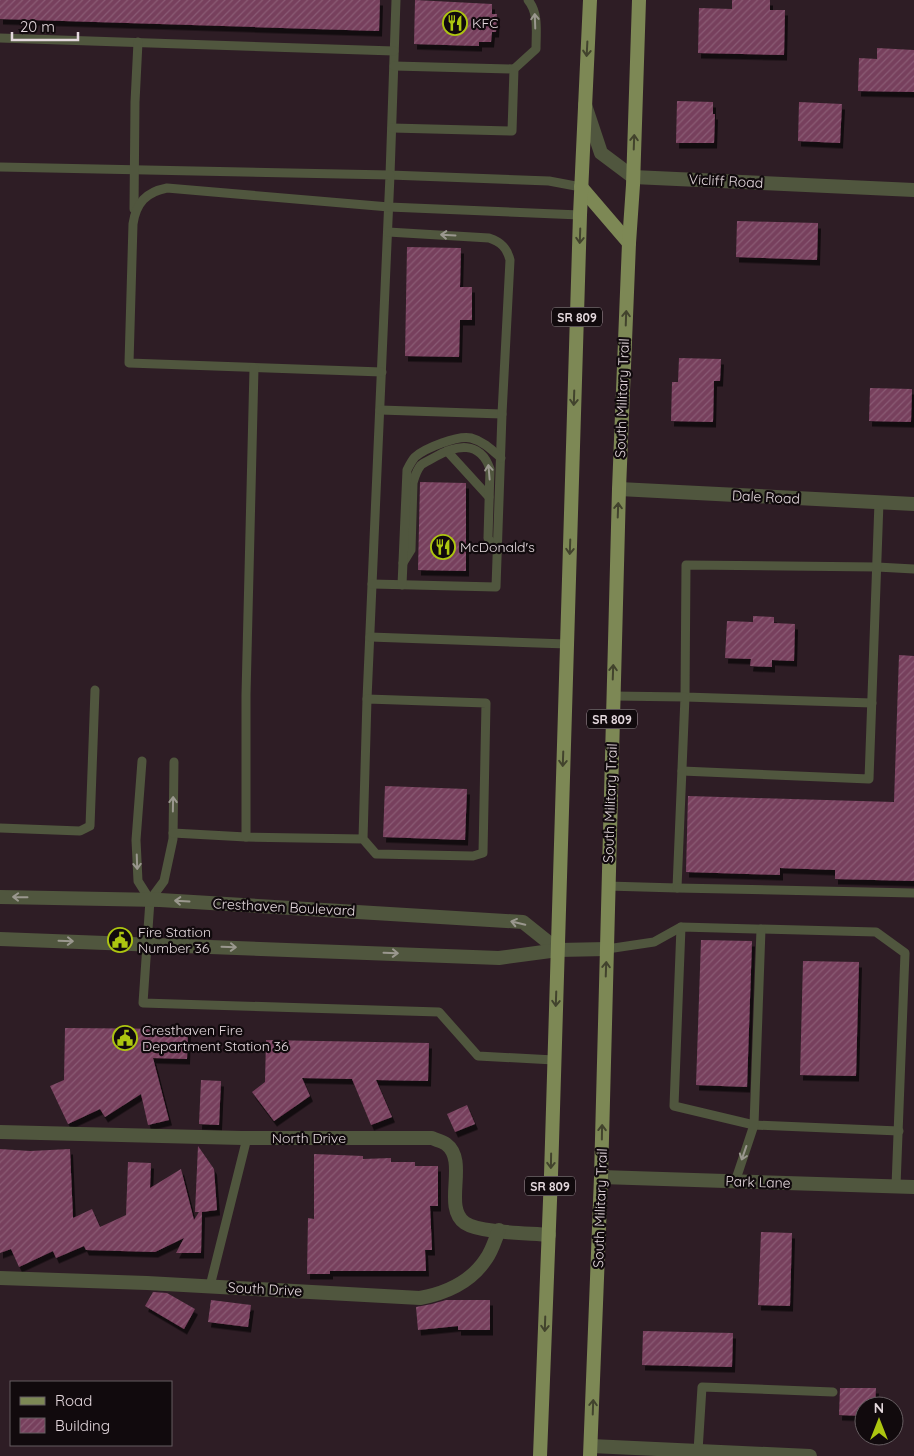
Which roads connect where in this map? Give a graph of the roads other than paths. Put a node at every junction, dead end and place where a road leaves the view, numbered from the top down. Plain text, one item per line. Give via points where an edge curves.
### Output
1 (396, 0) edge
2 (528, 0) edge
3 (590, 0) edge
4 (639, 0) edge
5 (0, 38) edge
6 (138, 42) junction
7 (394, 51) junction
8 (394, 66) junction
9 (514, 70) junction
10 (584, 101) junction
11 (392, 128) junction
12 (0, 167) edge
13 (135, 170) junction
14 (390, 176) junction
15 (633, 177) junction
16 (581, 187) junction
17 (914, 190) edge
18 (389, 207) junction
19 (134, 213) junction
20 (580, 215) junction
21 (388, 232) junction
22 (629, 243) junction
23 (254, 368) junction
24 (382, 372) junction
25 (380, 410) junction
26 (502, 414) junction
27 (447, 451) junction
28 (500, 458) junction
29 (619, 489) junction
30 (489, 497) junction
31 (879, 502) junction
32 (914, 504) edge
33 (497, 553) junction
34 (403, 563) junction
35 (877, 567) junction
36 (914, 569) edge
37 (372, 584) junction
38 (402, 585) junction
39 (370, 637) junction
40 (567, 644) junction
41 (95, 690) dead end
42 (613, 696) junction
43 (685, 697) junction
44 (367, 699) junction
45 (872, 702) junction
46 (142, 761) dead end
47 (174, 762) dead end
48 (682, 771) junction
49 (0, 828) edge
50 (173, 832) junction
51 (246, 837) junction
52 (363, 839) junction
53 (607, 886) junction
54 (677, 888) junction
55 (914, 892) edge
56 (0, 896) edge
57 (150, 900) junction
58 (681, 927) junction
59 (761, 929) junction
60 (0, 939) edge
61 (147, 944) junction
62 (607, 948) junction
63 (558, 950) junction
64 (554, 1060) junction
65 (754, 1125) junction
66 (899, 1131) junction
67 (0, 1132) edge
68 (247, 1138) junction
69 (601, 1177) junction
70 (734, 1182) junction
71 (896, 1186) junction
72 (914, 1187) edge
73 (499, 1230) junction
74 (549, 1235) junction
75 (0, 1278) edge
76 (210, 1286) junction
77 (833, 1392) dead end
78 (591, 1451) edge
79 (698, 1451) junction
80 (666, 1453) edge
81 (540, 1456) edge
82 (810, 1456) edge

1 - 7 lane
9 -> 2 lane via 536,49 536,16
3 -> 10 main road, SR 809
15 -> 4 main road, South Military Trail / SR 809
5 - 6 lane
6 - 7 lane
6 - 13 lane
7 - 8 lane
8 - 9 lane
8 - 11 lane
9 - 11 lane via 512,131
10 - 15 street via 601,153
10 - 16 main road, SR 809
11 - 14 lane
12 - 13 lane
13 - 14 lane
13 - 19 lane
14 - 16 lane via 549,181
14 - 18 lane
15 - 17 street, Vicliff Road
15 - 22 main road, South Military Trail / SR 809
16 - 20 main road, SR 809
16 - 22 main road
18 - 19 lane via 167,188 147,195
18 - 20 lane
18 - 21 lane
19 - 23 lane via 129,364
20 -> 40 main road, SR 809
21 - 24 lane
26 -> 21 lane via 508,252 496,240 489,238
29 -> 22 main road, South Military Trail / SR 809
23 - 24 lane
23 - 51 lane
24 - 25 lane
25 - 26 lane
25 - 37 lane
26 - 28 lane
27 - 30 lane
30 -> 27 lane via 490,469 480,452 461,447
27 - 34 lane via 422,464 416,473 411,550
28 - 33 lane
28 - 34 lane via 486,445 459,437 415,457 407,470
29 - 31 street, Dale Road
42 -> 29 main road, South Military Trail / SR 809
30 - 33 lane via 488,538
31 - 32 street, Dale Road
31 - 35 lane
33 - 38 lane via 496,587
34 - 38 lane
35 - 36 lane
35 - 43 lane via 686,565
35 - 45 lane
37 - 38 lane
37 - 39 lane
39 - 40 lane
39 - 44 lane
40 -> 63 main road, SR 809
41 - 49 lane via 90,826 80,831
42 - 43 lane
42 - 53 main road, South Military Trail / SR 809
43 - 45 lane
43 - 48 lane
44 - 52 lane
44 - 52 lane via 486,703 483,853 473,856 376,854
45 - 48 lane via 869,779
46 -> 57 lane via 136,840 138,880
50 -> 47 lane
48 - 54 lane
50 - 51 lane
50 - 57 lane via 164,881
51 - 52 lane
53 - 54 lane
53 - 62 main road, South Military Trail / SR 809
54 - 55 lane
57 -> 56 street, Cresthaven Boulevard
57 - 61 lane
63 -> 57 street, Cresthaven Boulevard via 523,922
58 - 59 lane
58 - 62 lane via 654,942
58 - 65 lane via 674,1106
59 - 65 lane
59 - 66 lane via 876,932 906,953
60 -> 61 street
61 -> 63 street via 499,958
61 - 64 lane via 143,1003 439,1012 478,1056
62 - 63 street
69 -> 62 main road, South Military Trail / SR 809
63 -> 64 main road, SR 809
64 -> 74 main road, SR 809
65 - 66 lane
65 -> 70 lane
66 - 71 lane
67 - 68 street, North Drive
68 - 73 street, North Drive via 432,1138 447,1144 455,1158 456,1208 464,1222 478,1228
68 - 76 lane
69 - 70 street, Park Lane
78 -> 69 main road, South Military Trail / SR 809
70 - 71 street, Park Lane
71 - 72 street, Park Lane
73 - 74 street, North Drive
73 - 76 street, South Drive via 487,1258 477,1271 465,1281 436,1295 420,1298
74 -> 81 main road, SR 809
75 - 76 street, South Drive
77 - 79 lane via 702,1386
78 - 80 street
79 - 80 street
79 - 82 street

